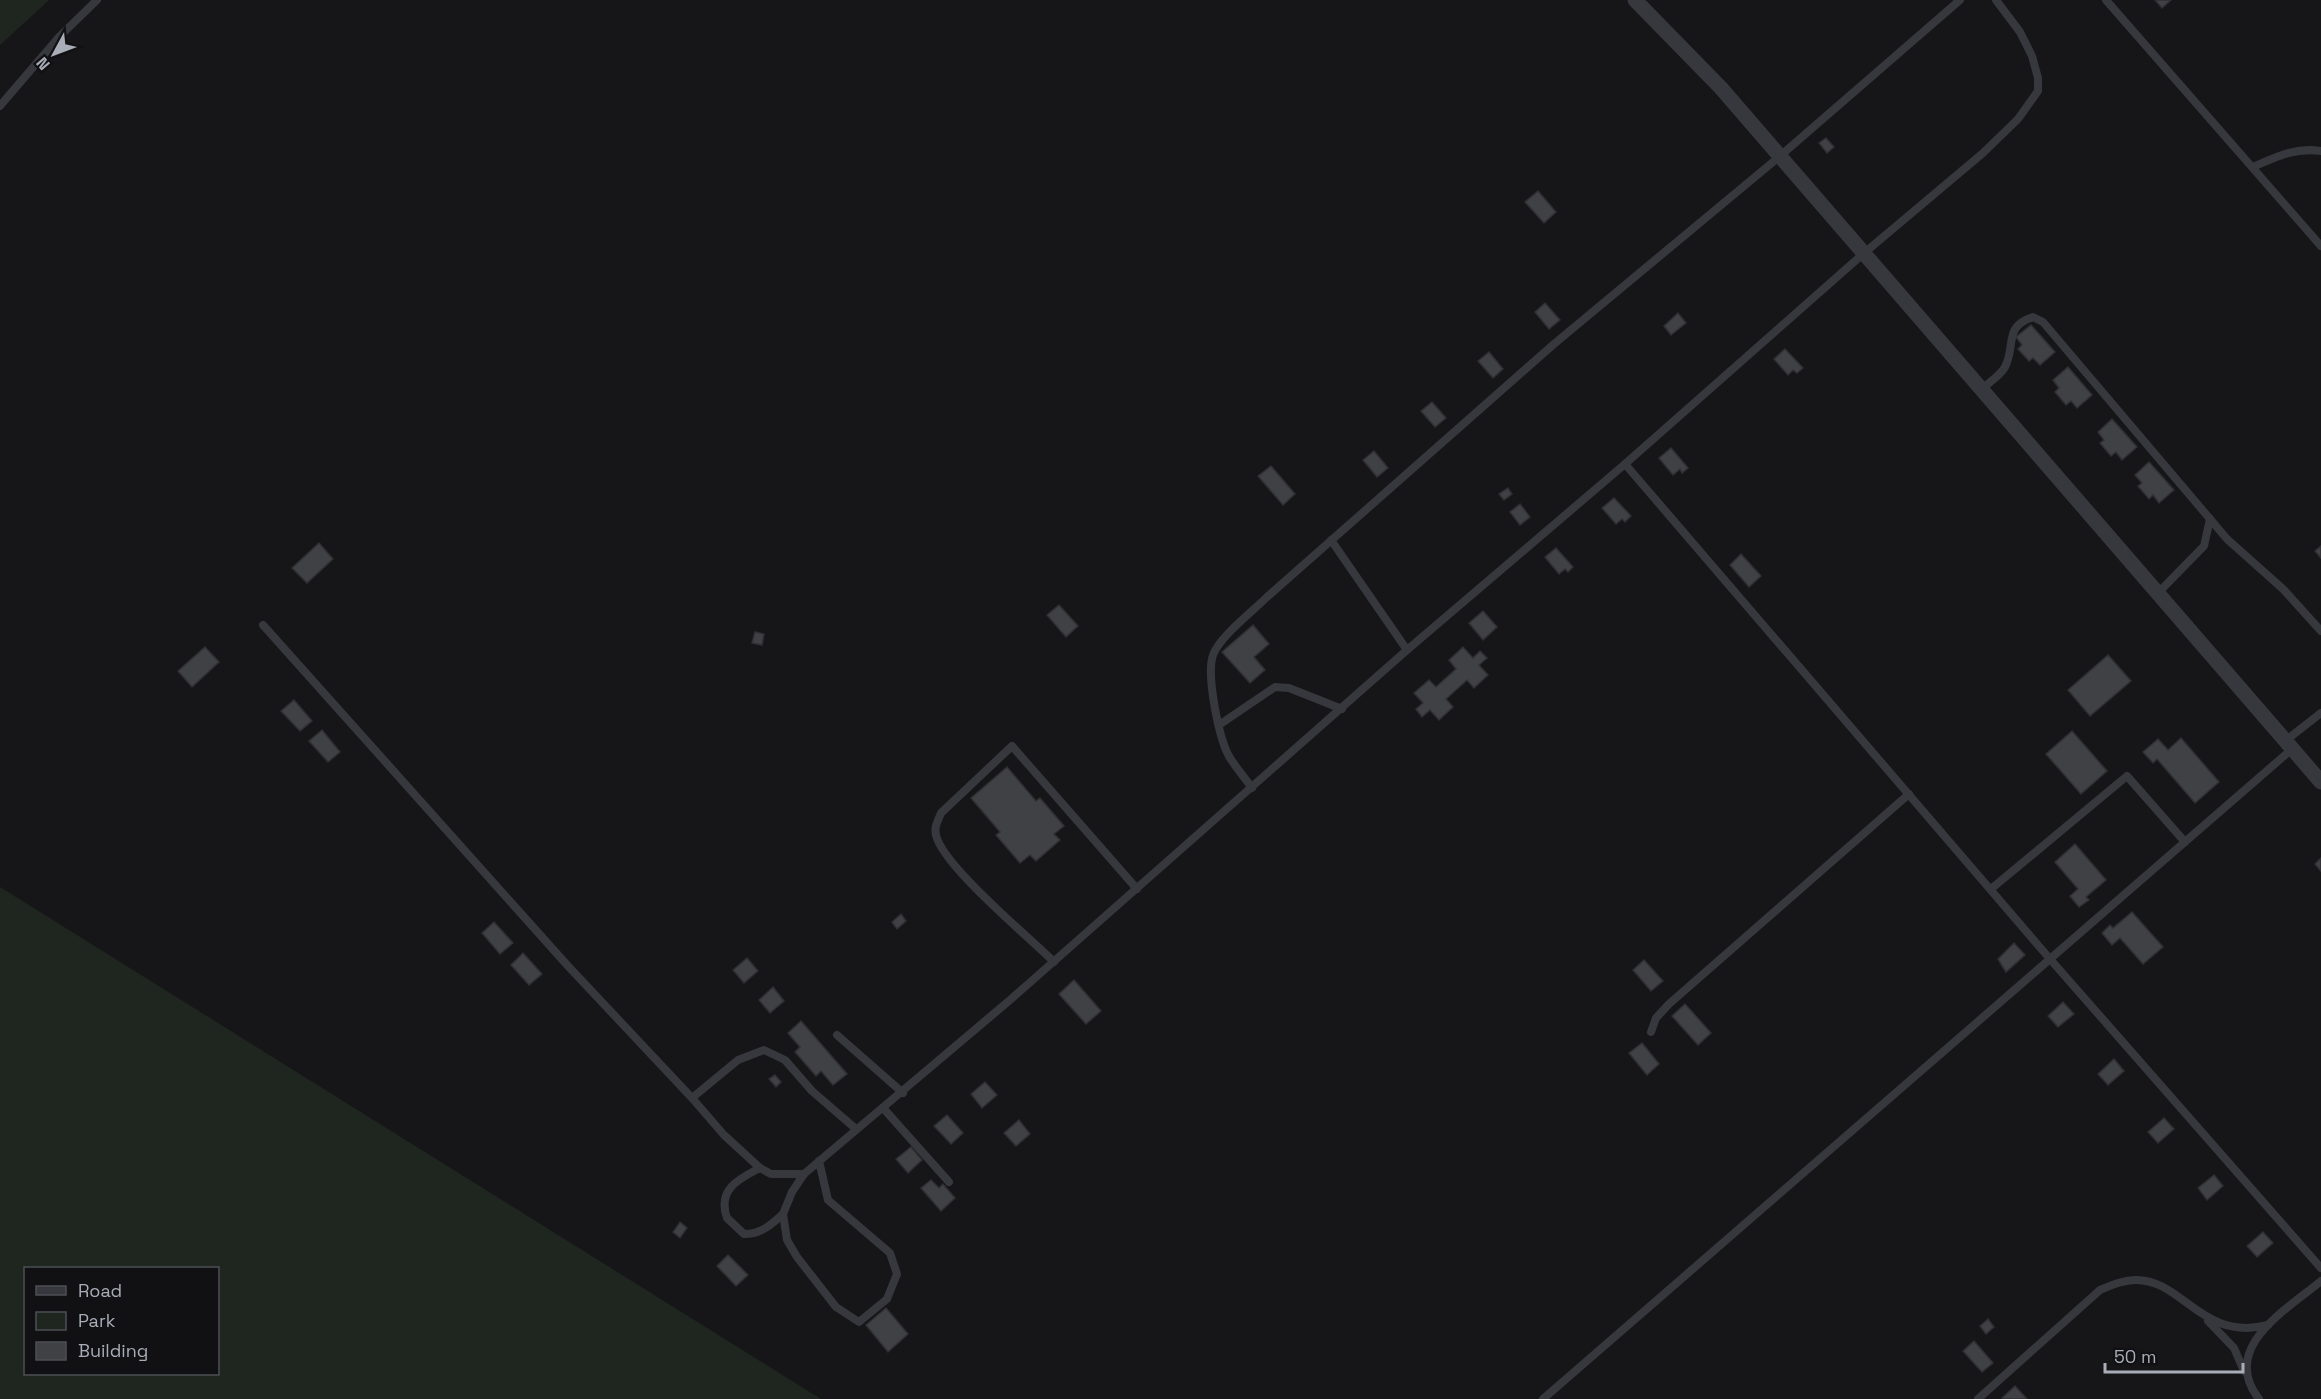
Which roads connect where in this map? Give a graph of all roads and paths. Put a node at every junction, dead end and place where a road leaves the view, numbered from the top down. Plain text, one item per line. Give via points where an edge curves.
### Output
1 (97, 0) edge
2 (1635, 0) edge
3 (1960, 0) edge
4 (1996, 0) edge
5 (2106, 0) edge
6 (0, 106) edge
7 (2321, 152) edge
8 (1779, 157) junction
9 (2253, 167) junction
10 (2321, 246) edge
11 (1863, 254) junction
12 (1981, 390) junction
13 (1625, 464) junction
14 (2210, 519) junction
15 (1331, 540) junction
16 (2158, 593) junction
17 (263, 625) dead end
18 (2321, 631) edge
19 (1407, 650) junction
20 (1342, 709) junction
21 (2321, 713) edge
22 (1219, 725) junction
23 (2288, 745) junction
24 (2321, 782) edge
25 (1252, 788) junction
26 (1909, 795) junction
27 (2185, 842) junction
28 (1137, 889) junction
29 (1991, 889) junction
30 (2050, 959) junction
31 (1054, 962) junction
32 (1651, 1032) dead end
33 (837, 1035) dead end
34 (903, 1093) junction
35 (692, 1098) junction
36 (884, 1109) junction
37 (856, 1129) junction
38 (819, 1161) junction
39 (760, 1168) junction
40 (804, 1174) junction
41 (949, 1182) dead end
42 (783, 1214) junction
43 (2321, 1268) edge
44 (2321, 1281) edge
45 (2203, 1315) junction
46 (2268, 1325) junction
47 (2247, 1378) junction
48 (1543, 1399) edge
49 (1978, 1399) edge
50 (2259, 1399) edge

1 - 6 lane via 59,37
2 - 8 street via 1690,54
3 - 8 lane
4 - 11 lane via 2032,56 2038,91 2018,120 1983,153
5 - 9 lane
7 - 9 lane via 2305,149 2284,153
8 - 11 street
8 - 15 lane via 1554,344
9 - 10 lane
11 - 12 street
11 - 13 lane
12 - 14 lane via 2006,366 2010,341 2019,324 2033,317 2043,322
12 - 16 street
13 - 19 lane
13 - 26 lane
14 - 16 lane via 2204,546
14 - 18 lane
15 - 19 lane
15 - 22 lane via 1267,597 1214,654 1211,669
16 - 23 street
17 - 35 lane via 567,966
19 - 20 lane
20 - 22 lane via 1289,688 1275,687
20 - 25 lane
21 - 23 lane
22 - 25 lane via 1230,757
23 - 24 street
23 - 27 lane
25 - 28 lane
26 - 29 lane
26 - 32 lane via 1669,1004 1656,1018
27 - 29 lane via 2127,776
27 - 30 lane
28 - 31 lane
28 - 31 lane via 1012,746 941,813 935,825 936,837 960,871
29 - 30 lane
30 - 43 lane
30 - 48 lane
31 - 34 lane
33 - 34 lane
34 - 36 lane
35 - 37 lane via 738,1060 764,1050 785,1060 812,1091
35 - 39 lane via 724,1136
36 - 37 lane
36 - 41 lane
37 - 38 lane
38 - 40 lane
38 - 42 lane via 828,1200 890,1253 897,1274 887,1299 859,1322 836,1307 787,1240
39 - 40 lane via 771,1174
39 - 42 lane via 739,1178 724,1197 727,1218 744,1234 752,1234 771,1226
40 - 42 lane
44 - 46 lane
45 - 46 lane via 2236,1328
45 - 47 lane via 2234,1348
45 - 49 lane via 2160,1287 2138,1280 2119,1282 2100,1290
46 - 47 lane via 2249,1350
47 - 50 lane

